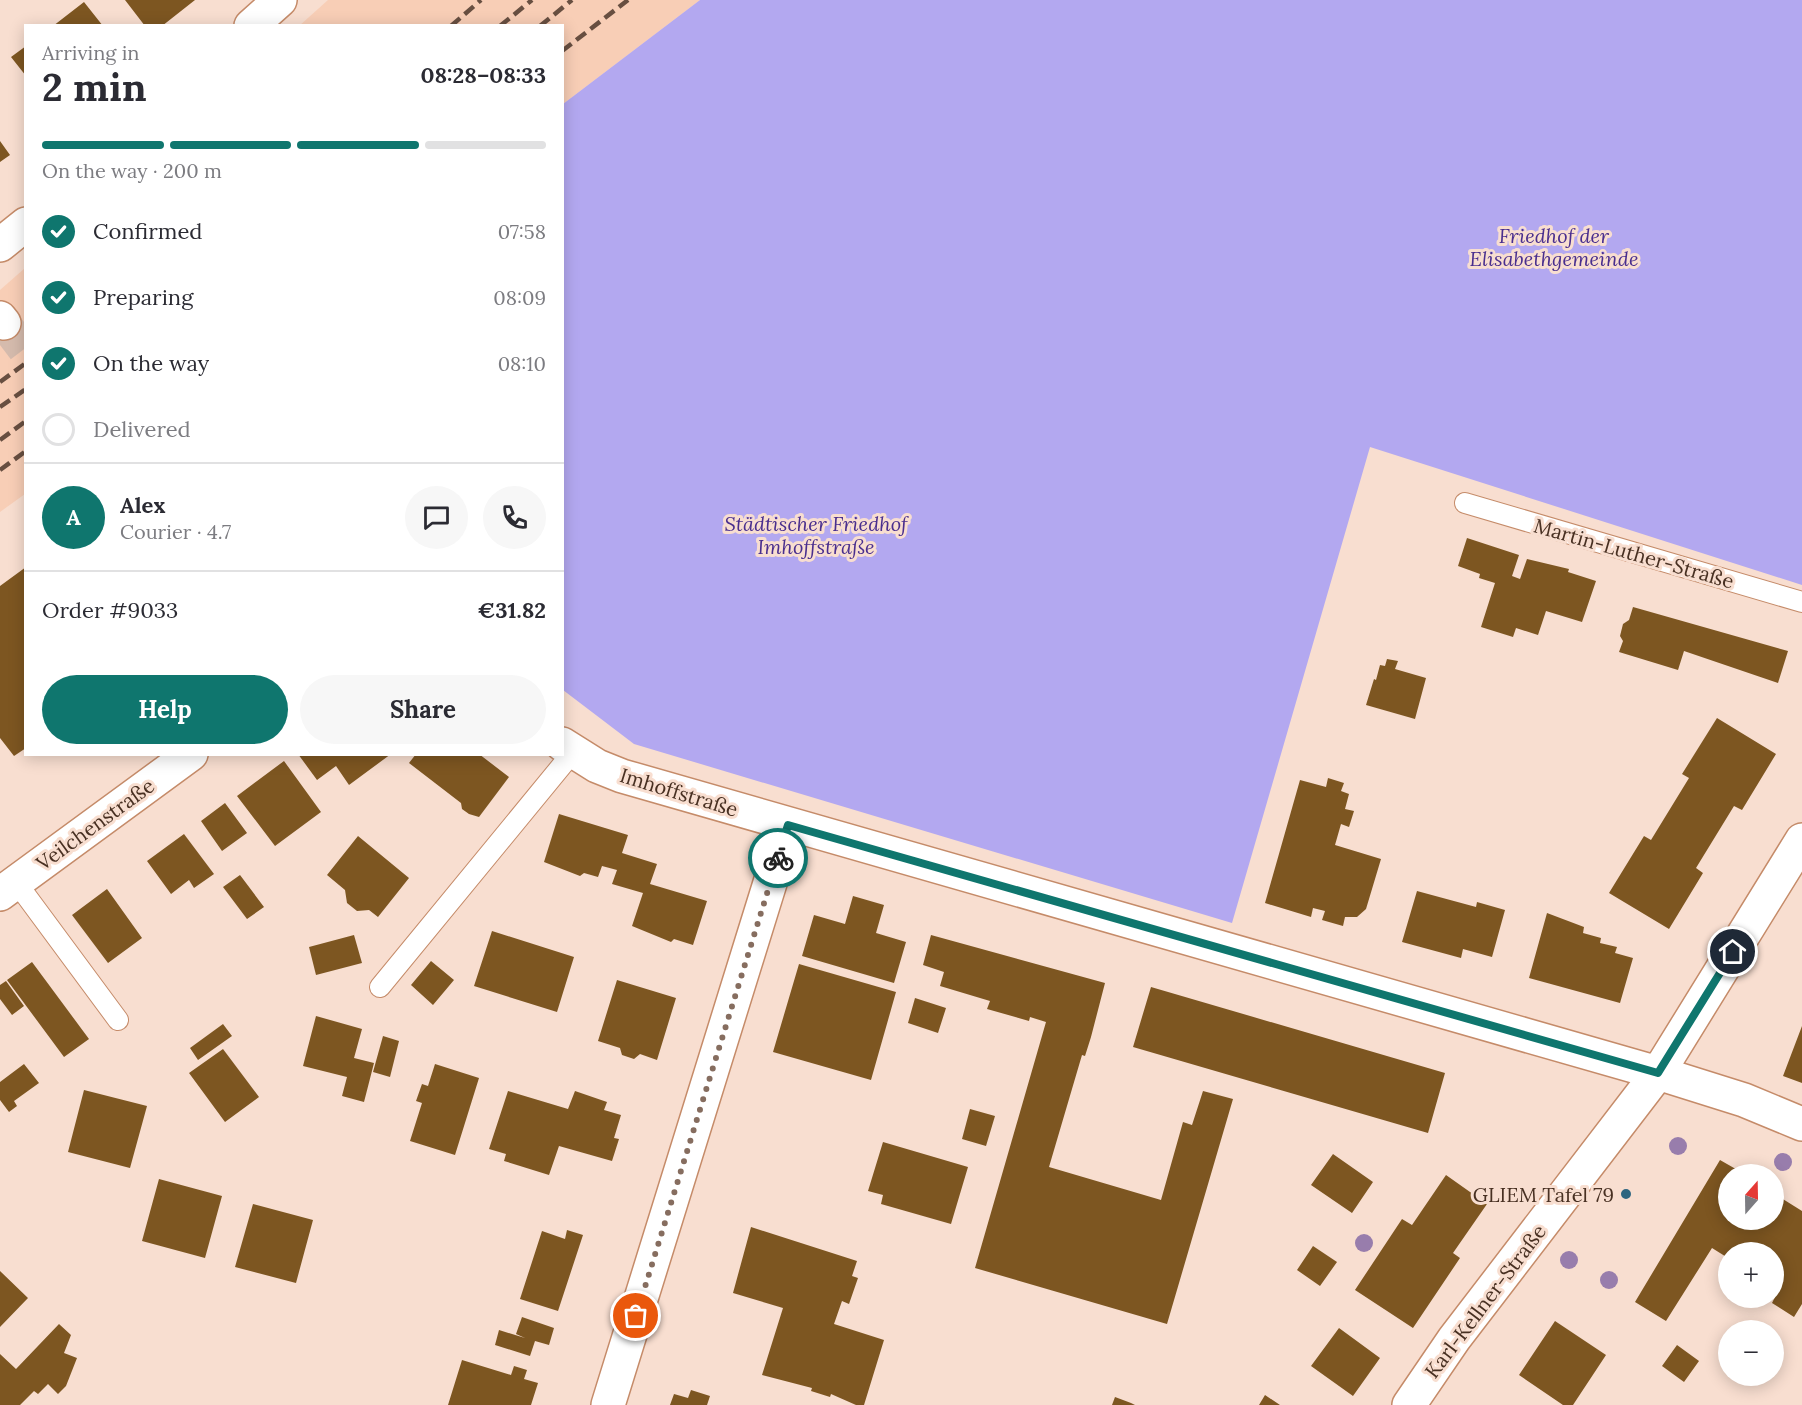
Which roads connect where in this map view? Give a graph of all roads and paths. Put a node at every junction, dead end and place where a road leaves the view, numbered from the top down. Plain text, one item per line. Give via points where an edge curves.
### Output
1 (280, 0) edge
2 (253, 24) edge
3 (24, 226) edge
4 (0, 245) edge
5 (1465, 503) dead end
6 (1802, 602) edge
7 (568, 748) edge
8 (188, 756) edge
9 (562, 756) edge
10 (788, 825) junction
11 (1802, 840) edge
12 (8, 888) edge
13 (380, 987) dead end
14 (118, 1020) dead end
15 (1658, 1073) junction
16 (1802, 1124) edge
17 (608, 1405) edge
18 (1409, 1405) edge

1 - 2 street
3 - 4 street
5 - 6 lane, Martin-Luther-Straße
7 - 10 street, Imhoffstraße via 622,776
8 - 12 street, Veilchenstraße
9 - 13 lane
10 - 15 street, Imhoffstraße
10 - 17 street
11 - 15 street, Karl-Kellner-Straße
12 - 14 lane
15 - 16 street, Imhoffstraße via 1744,1100
15 - 18 street, Karl-Kellner-Straße via 1454,1338

